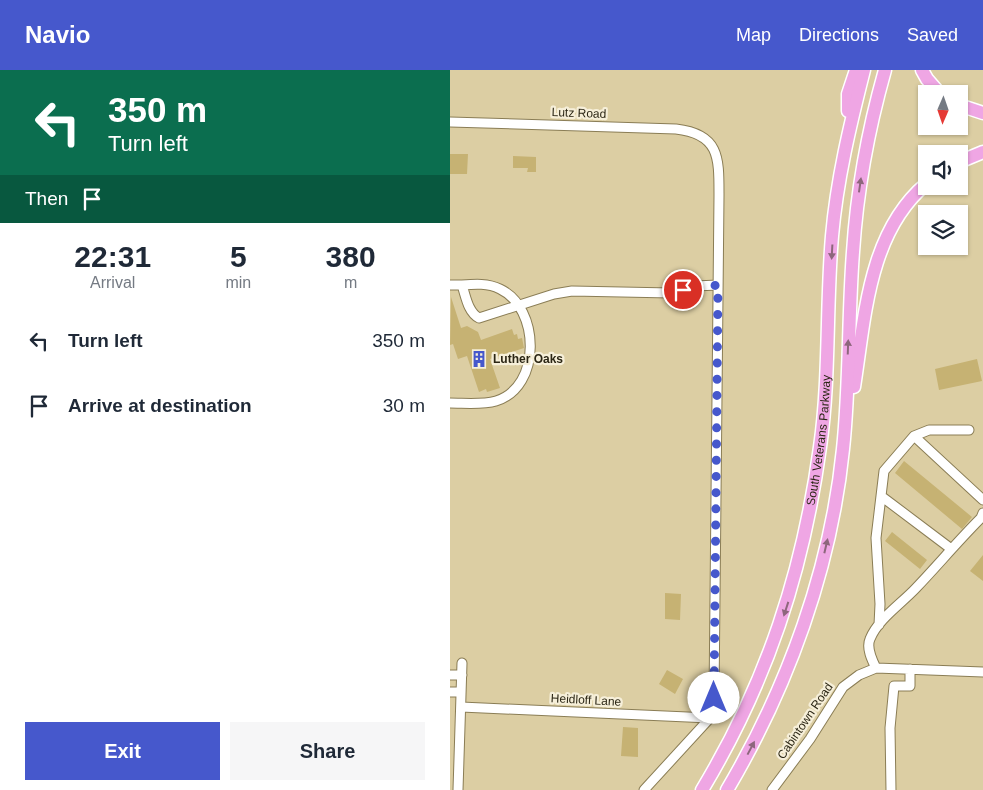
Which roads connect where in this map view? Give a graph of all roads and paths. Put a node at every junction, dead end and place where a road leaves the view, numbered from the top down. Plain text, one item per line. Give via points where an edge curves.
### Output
1 (856, 70) edge
2 (864, 70) edge
3 (885, 70) edge
4 (922, 70) edge
5 (932, 85) edge
6 (968, 109) edge
7 (983, 113) edge
8 (450, 122) edge
9 (847, 134) junction
10 (983, 152) edge
11 (968, 158) edge
12 (918, 194) edge
13 (450, 285) edge
14 (462, 285) junction
15 (718, 285) junction
16 (519, 307) junction
17 (450, 403) edge
18 (969, 430) dead end
19 (914, 436) junction
20 (844, 448) junction
21 (881, 496) junction
22 (983, 500) edge
23 (983, 513) edge
24 (950, 548) junction
25 (879, 625) junction
26 (462, 663) dead end
27 (876, 668) junction
28 (910, 669) junction
29 (983, 672) edge
30 (450, 675) edge
31 (462, 675) junction
32 (450, 692) edge
33 (461, 692) junction
34 (461, 707) junction
35 (710, 718) junction
36 (458, 790) edge
37 (644, 790) edge
38 (702, 790) edge
39 (727, 790) edge
40 (772, 790) edge
41 (891, 790) edge

1 - 9 highway via 848,94
2 - 9 highway, South Veterans Parkway
20 -> 3 highway, South Veterans Parkway via 856,219 866,149
4 - 5 highway
6 - 7 highway
8 - 15 street, Lutz Road via 676,129 693,131 706,138 719,166
9 -> 38 highway, South Veterans Parkway via 832,238 820,446 799,562 780,626 759,679
10 - 11 highway
12 - 20 highway via 901,214 872,276
13 - 14 street
14 - 16 street via 490,285 509,295
14 - 16 street via 473,315 479,318
15 - 16 street via 695,286 671,293 572,291
15 - 35 street via 714,698
16 - 17 street via 528,331 531,356 526,372 514,389 496,401
18 - 19 street via 929,430
19 - 21 street via 884,471
19 - 22 street
39 -> 20 highway, South Veterans Parkway via 755,740 800,635 826,546
21 - 24 street
21 - 25 street via 876,538
23 - 24 street
24 - 25 street
25 - 27 street via 869,640 869,652
26 - 31 street
27 - 28 street, Cabintown Road
27 - 40 street, Cabintown Road via 859,674 843,687
28 - 29 street, Cabintown Road
28 - 41 street via 910,686 894,686 890,728
30 - 31 street
31 - 33 street
32 - 33 street
33 - 34 street
34 - 35 street, Heidloff Lane
34 - 36 street
35 - 37 street

